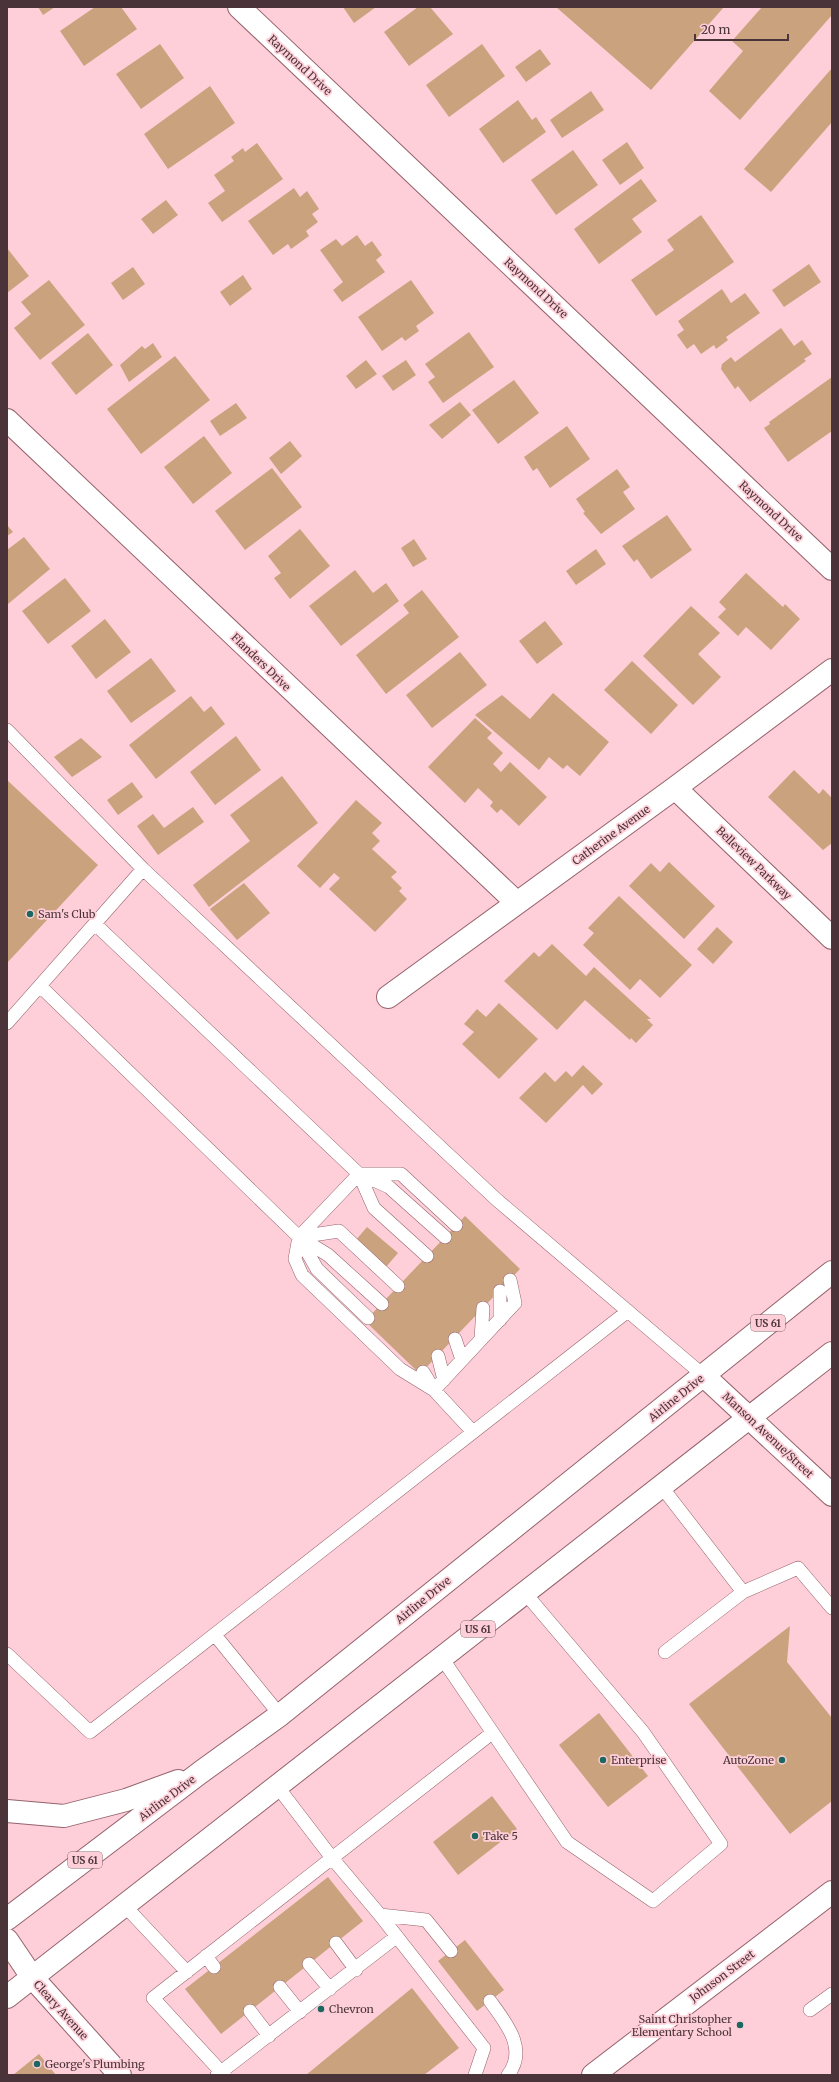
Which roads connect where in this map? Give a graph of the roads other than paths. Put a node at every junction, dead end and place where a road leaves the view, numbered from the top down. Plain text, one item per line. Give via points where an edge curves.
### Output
1 (239, 7) edge
2 (7, 420) edge
3 (832, 569) edge
4 (832, 670) edge
5 (7, 730) edge
6 (675, 788) junction
7 (143, 869) junction
8 (517, 903) junction
9 (95, 924) junction
10 (832, 938) edge
11 (40, 986) junction
12 (388, 997) dead end
13 (7, 1023) edge
14 (359, 1174) junction
15 (456, 1225) dead end
16 (299, 1237) junction
17 (445, 1237) dead end
18 (427, 1256) dead end
19 (832, 1272) edge
20 (510, 1280) dead end
21 (398, 1286) dead end
22 (500, 1290) dead end
23 (382, 1304) dead end
24 (483, 1308) dead end
25 (628, 1311) junction
26 (368, 1318) dead end
27 (500, 1320) junction
28 (455, 1339) dead end
29 (481, 1340) junction
30 (438, 1356) dead end
31 (462, 1360) junction
32 (829, 1360) edge
33 (423, 1372) dead end
34 (704, 1375) junction
35 (444, 1380) junction
36 (434, 1390) junction
37 (749, 1418) junction
38 (474, 1432) junction
39 (661, 1486) junction
40 (832, 1495) edge
41 (743, 1592) junction
42 (525, 1593) junction
43 (832, 1608) edge
44 (215, 1635) junction
45 (665, 1652) dead end
46 (7, 1654) edge
47 (442, 1658) junction
48 (280, 1715) junction
49 (492, 1733) junction
50 (202, 1772) junction
51 (277, 1786) junction
52 (7, 1811) edge
53 (332, 1858) junction
54 (832, 1892) edge
55 (124, 1905) junction
56 (380, 1915) junction
57 (7, 1919) edge
58 (396, 1937) junction
59 (7, 1940) edge
60 (336, 1943) dead end
61 (451, 1951) dead end
62 (206, 1956) junction
63 (309, 1964) dead end
64 (214, 1967) dead end
65 (356, 1970) junction
66 (187, 1972) junction
67 (32, 1977) junction
68 (280, 1987) dead end
69 (330, 1989) junction
70 (832, 1994) edge
71 (7, 1997) edge
72 (490, 2001) dead end
73 (810, 2010) dead end
74 (250, 2011) dead end
75 (300, 2012) junction
76 (269, 2036) junction
77 (221, 2074) edge
78 (120, 2075) edge
79 (475, 2075) edge
80 (508, 2075) edge
81 (593, 2075) edge

1 - 3 main road, Raymond Drive
2 - 8 main road, Flanders Drive
4 - 6 main road, Catherine Avenue
5 - 7 lane
6 - 8 main road, Catherine Avenue
6 - 10 main road, Belleview Parkway
7 - 9 lane
7 - 25 lane via 497,1200
8 - 12 main road, Catherine Avenue
9 - 11 lane
9 - 14 lane
11 - 13 lane
11 - 16 lane
14 - 15 lane via 401,1174
14 - 16 lane
14 - 17 lane via 389,1187
14 - 18 lane via 374,1208
16 - 21 lane via 339,1231
16 - 23 lane via 328,1255
16 - 26 lane via 317,1269
16 - 36 lane via 295,1259 302,1275 400,1369
19 - 34 main road, Airline Drive / US 61
20 - 27 lane via 515,1304
22 - 27 lane
24 - 29 lane
25 - 34 lane
25 - 38 lane
27 - 29 lane
28 - 31 lane
29 - 31 lane
30 - 35 lane
31 - 35 lane
32 - 37 main road, US 61
33 - 36 lane
34 - 37 main road, Manson Avenue/Street
34 - 48 main road, Airline Drive / US 61
35 - 36 lane
36 - 38 lane
37 - 39 main road, US 61
37 - 40 main road, Manson Avenue/Street
38 - 44 lane
39 - 41 lane
39 - 42 main road, US 61
41 - 43 lane via 798,1568
41 - 45 lane
42 - 47 main road, US 61
42 - 49 lane via 643,1732 721,1844 653,1900 567,1842
44 - 46 lane via 90,1732
44 - 48 lane
47 - 49 lane
47 - 51 main road, US 61
48 - 50 main road, Airline Drive / US 61
49 - 53 lane
50 - 52 main road via 126,1800 64,1816
50 - 57 main road, Airline Drive / US 61
51 - 53 lane
51 - 55 main road, US 61
53 - 56 lane
53 - 62 lane via 298,1892 241,1937
54 - 81 main road, Johnson Street
55 - 66 lane
55 - 67 main road, US 61
56 - 58 lane
56 - 61 lane via 426,1920
58 - 65 lane
58 - 79 lane via 484,2048
59 - 67 main road, Cleary Avenue
60 - 65 lane
62 - 64 lane
62 - 66 lane
63 - 69 lane
65 - 69 lane
66 - 77 lane via 153,1998
67 - 71 main road, US 61
67 - 78 main road, Cleary Avenue
68 - 75 lane
69 - 75 lane
70 - 73 lane
72 - 80 lane via 512,2032 517,2054
74 - 76 lane
75 - 76 lane
76 - 77 lane

